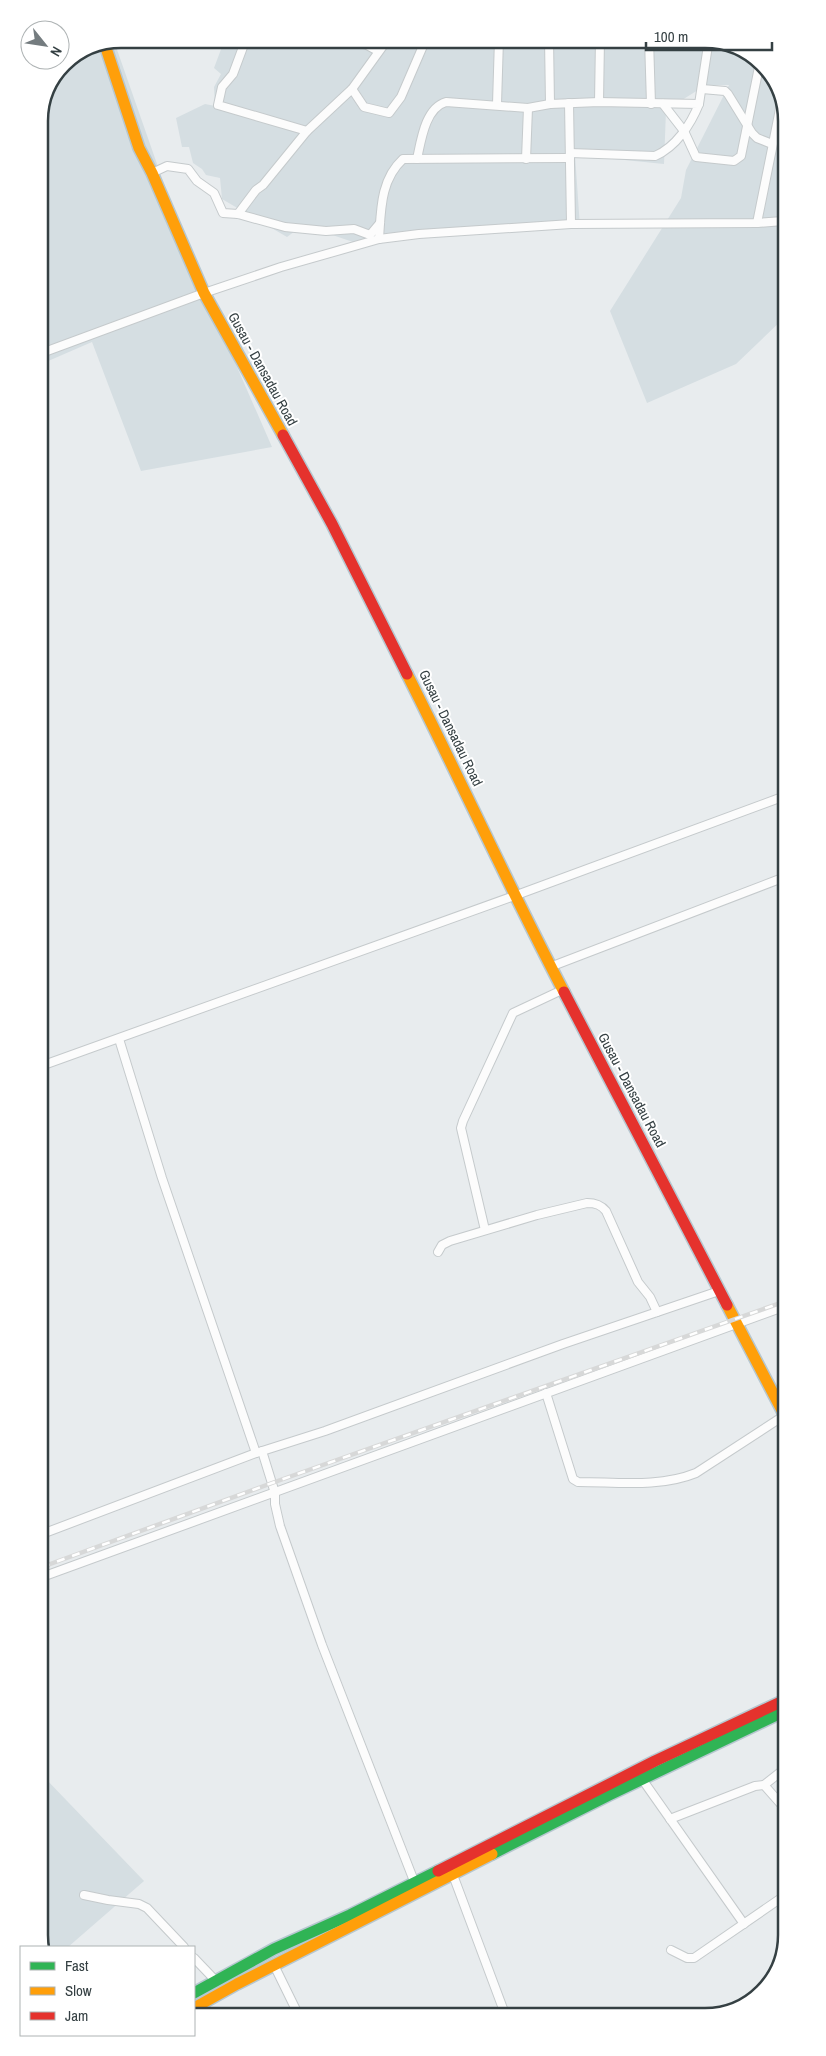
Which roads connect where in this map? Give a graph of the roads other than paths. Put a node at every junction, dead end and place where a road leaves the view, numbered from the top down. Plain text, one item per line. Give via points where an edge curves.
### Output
1 (243, 47) edge
2 (371, 47) edge
3 (381, 47) edge
4 (422, 48) edge
5 (499, 48) edge
6 (549, 48) edge
7 (600, 48) edge
8 (649, 48) edge
9 (709, 48) edge
10 (106, 49) edge
11 (378, 51) junction
12 (758, 71) edge
13 (352, 89) junction
14 (702, 89) junction
15 (599, 102) junction
16 (569, 103) junction
17 (497, 104) junction
18 (550, 104) junction
19 (651, 104) junction
20 (662, 104) junction
21 (699, 104) junction
22 (528, 108) junction
23 (778, 118) edge
24 (747, 126) junction
25 (307, 131) junction
26 (684, 131) junction
27 (772, 144) junction
28 (570, 156) junction
29 (417, 159) junction
30 (526, 160) junction
31 (152, 173) junction
32 (238, 214) junction
33 (778, 222) edge
34 (380, 223) junction
35 (757, 223) junction
36 (572, 224) junction
37 (379, 239) junction
38 (204, 293) junction
39 (48, 351) edge
40 (778, 799) edge
41 (778, 881) edge
42 (514, 896) junction
43 (550, 967) junction
44 (562, 990) junction
45 (119, 1039) junction
46 (47, 1064) edge
47 (485, 1230) junction
48 (438, 1252) dead end
49 (719, 1291) junction
50 (778, 1309) edge
51 (657, 1312) junction
52 (737, 1325) junction
53 (546, 1393) junction
54 (778, 1403) edge
55 (778, 1420) edge
56 (259, 1452) junction
57 (275, 1493) junction
58 (47, 1532) edge
59 (47, 1575) edge
60 (778, 1703) edge
61 (778, 1714) edge
62 (778, 1774) edge
63 (642, 1779) junction
64 (764, 1784) junction
65 (778, 1800) edge
66 (670, 1819) junction
67 (453, 1875) junction
68 (414, 1881) junction
69 (84, 1895) dead end
70 (778, 1900) edge
71 (744, 1924) junction
72 (183, 1946) edge
73 (671, 1950) dead end
74 (195, 1959) edge
75 (274, 1965) junction
76 (216, 1981) junction
77 (195, 1992) edge
78 (195, 2007) edge
79 (295, 2008) edge
80 (503, 2008) edge

1 - 25 street via 233,74 222,87 218,105
2 - 11 street
3 - 11 street
4 - 13 street via 401,97 389,113 364,107
5 - 17 street
6 - 18 street
7 - 15 street
8 - 19 street
9 - 14 street
10 - 31 main road, Gusau - Dansadau Road via 139,148
11 - 13 street
12 - 24 street
13 - 25 street
14 - 21 street
14 - 24 street via 725,91
15 - 16 street
15 - 19 street
16 - 18 street
16 - 28 street
17 - 22 street
17 - 29 street via 441,104 432,112 421,138
18 - 22 street
19 - 20 street
20 - 21 street
20 - 26 street
21 - 26 street via 692,123
22 - 30 street
23 - 27 street
24 - 26 street via 741,156 734,161 698,159
24 - 27 street via 757,138
25 - 32 street
26 - 28 street via 655,156
27 - 35 street
28 - 30 street
28 - 36 street
29 - 30 street
29 - 34 street via 403,160 393,169 381,199
31 - 32 street via 168,166 188,168 197,181 214,193 223,213
31 - 38 main road, Gusau - Dansadau Road
32 - 34 street via 285,227 326,231 354,229 370,234
33 - 35 street
34 - 37 street
35 - 36 street
36 - 37 street
37 - 38 street
38 - 39 street
38 - 42 main road, Gusau - Dansadau Road via 332,524 449,757
40 - 42 street
41 - 43 street
42 - 43 main road, Gusau - Dansadau Road
42 - 45 street
43 - 44 main road, Gusau - Dansadau Road
44 - 47 street via 513,1013 461,1128
44 - 49 main road, Gusau - Dansadau Road
45 - 46 street
45 - 56 street via 162,1178
47 - 48 street via 450,1241
47 - 51 street via 596,1203 606,1212 638,1282
49 - 51 street
49 - 52 main road, Gusau - Dansadau Road
50 - 52 street
51 - 56 street
52 - 53 street
52 - 54 main road, Gusau - Dansadau Road
53 - 55 street via 574,1479 578,1482 681,1479 696,1473
53 - 57 street
56 - 57 street
56 - 58 street
57 - 59 street
57 - 68 street via 280,1526 322,1645
60 - 68 main road
61 - 63 main road
62 - 64 street
63 - 66 street
63 - 67 main road
64 - 65 street
64 - 66 street
66 - 71 street
67 - 75 main road
67 - 80 street
68 - 76 main road
69 - 72 street via 147,1908
70 - 71 street
71 - 73 street via 694,1958
74 - 76 street
75 - 78 main road
75 - 79 street
76 - 77 main road

